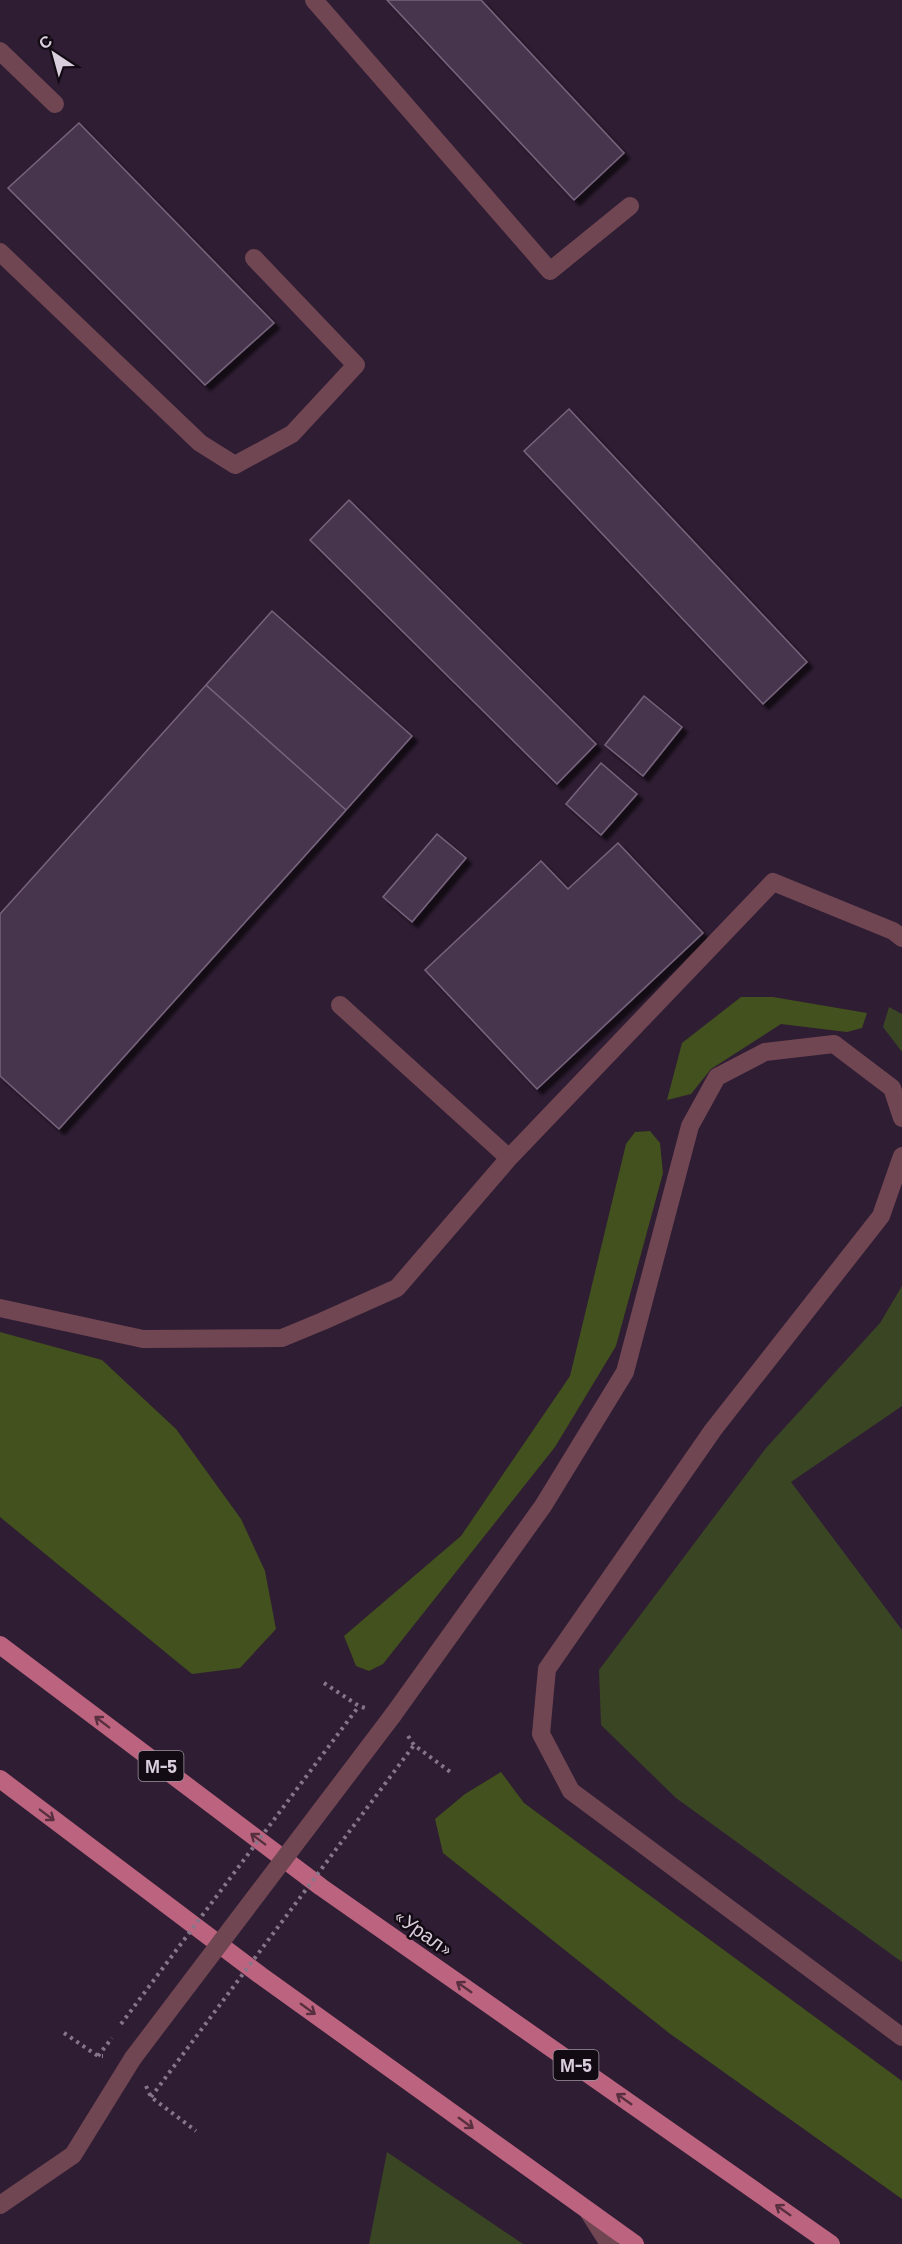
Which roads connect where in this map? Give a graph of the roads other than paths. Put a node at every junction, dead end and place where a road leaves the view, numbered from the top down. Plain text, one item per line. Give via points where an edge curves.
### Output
1 (314, 0) edge
2 (0, 51) edge
3 (56, 104) dead end
4 (630, 206) dead end
5 (0, 252) edge
6 (254, 258) dead end
7 (902, 938) edge
8 (340, 1005) dead end
9 (902, 1118) edge
10 (902, 1156) edge
11 (509, 1158) junction
12 (0, 1308) edge
13 (0, 1645) edge
14 (0, 1779) edge
15 (902, 2037) edge
16 (0, 2205) edge
17 (587, 2210) junction
18 (609, 2244) edge
19 (636, 2244) edge
20 (831, 2244) edge

1 - 4 lane via 550,271
2 - 3 lane
5 - 6 lane via 200,444 235,465 292,434 356,365
7 - 11 lane via 773,882
8 - 11 lane
9 - 16 lane, bridge via 892,1088 834,1044 765,1052 717,1077 690,1126 626,1372 543,1506 393,1715 133,2058 73,2155
10 - 15 lane via 881,1216 713,1430 547,1669 541,1734 571,1791
11 - 12 lane via 397,1288 282,1338 143,1339
20 -> 13 main road, «Урал» / М-5 via 321,1887
14 -> 17 main road via 260,1975
17 - 18 lane
17 - 19 main road

